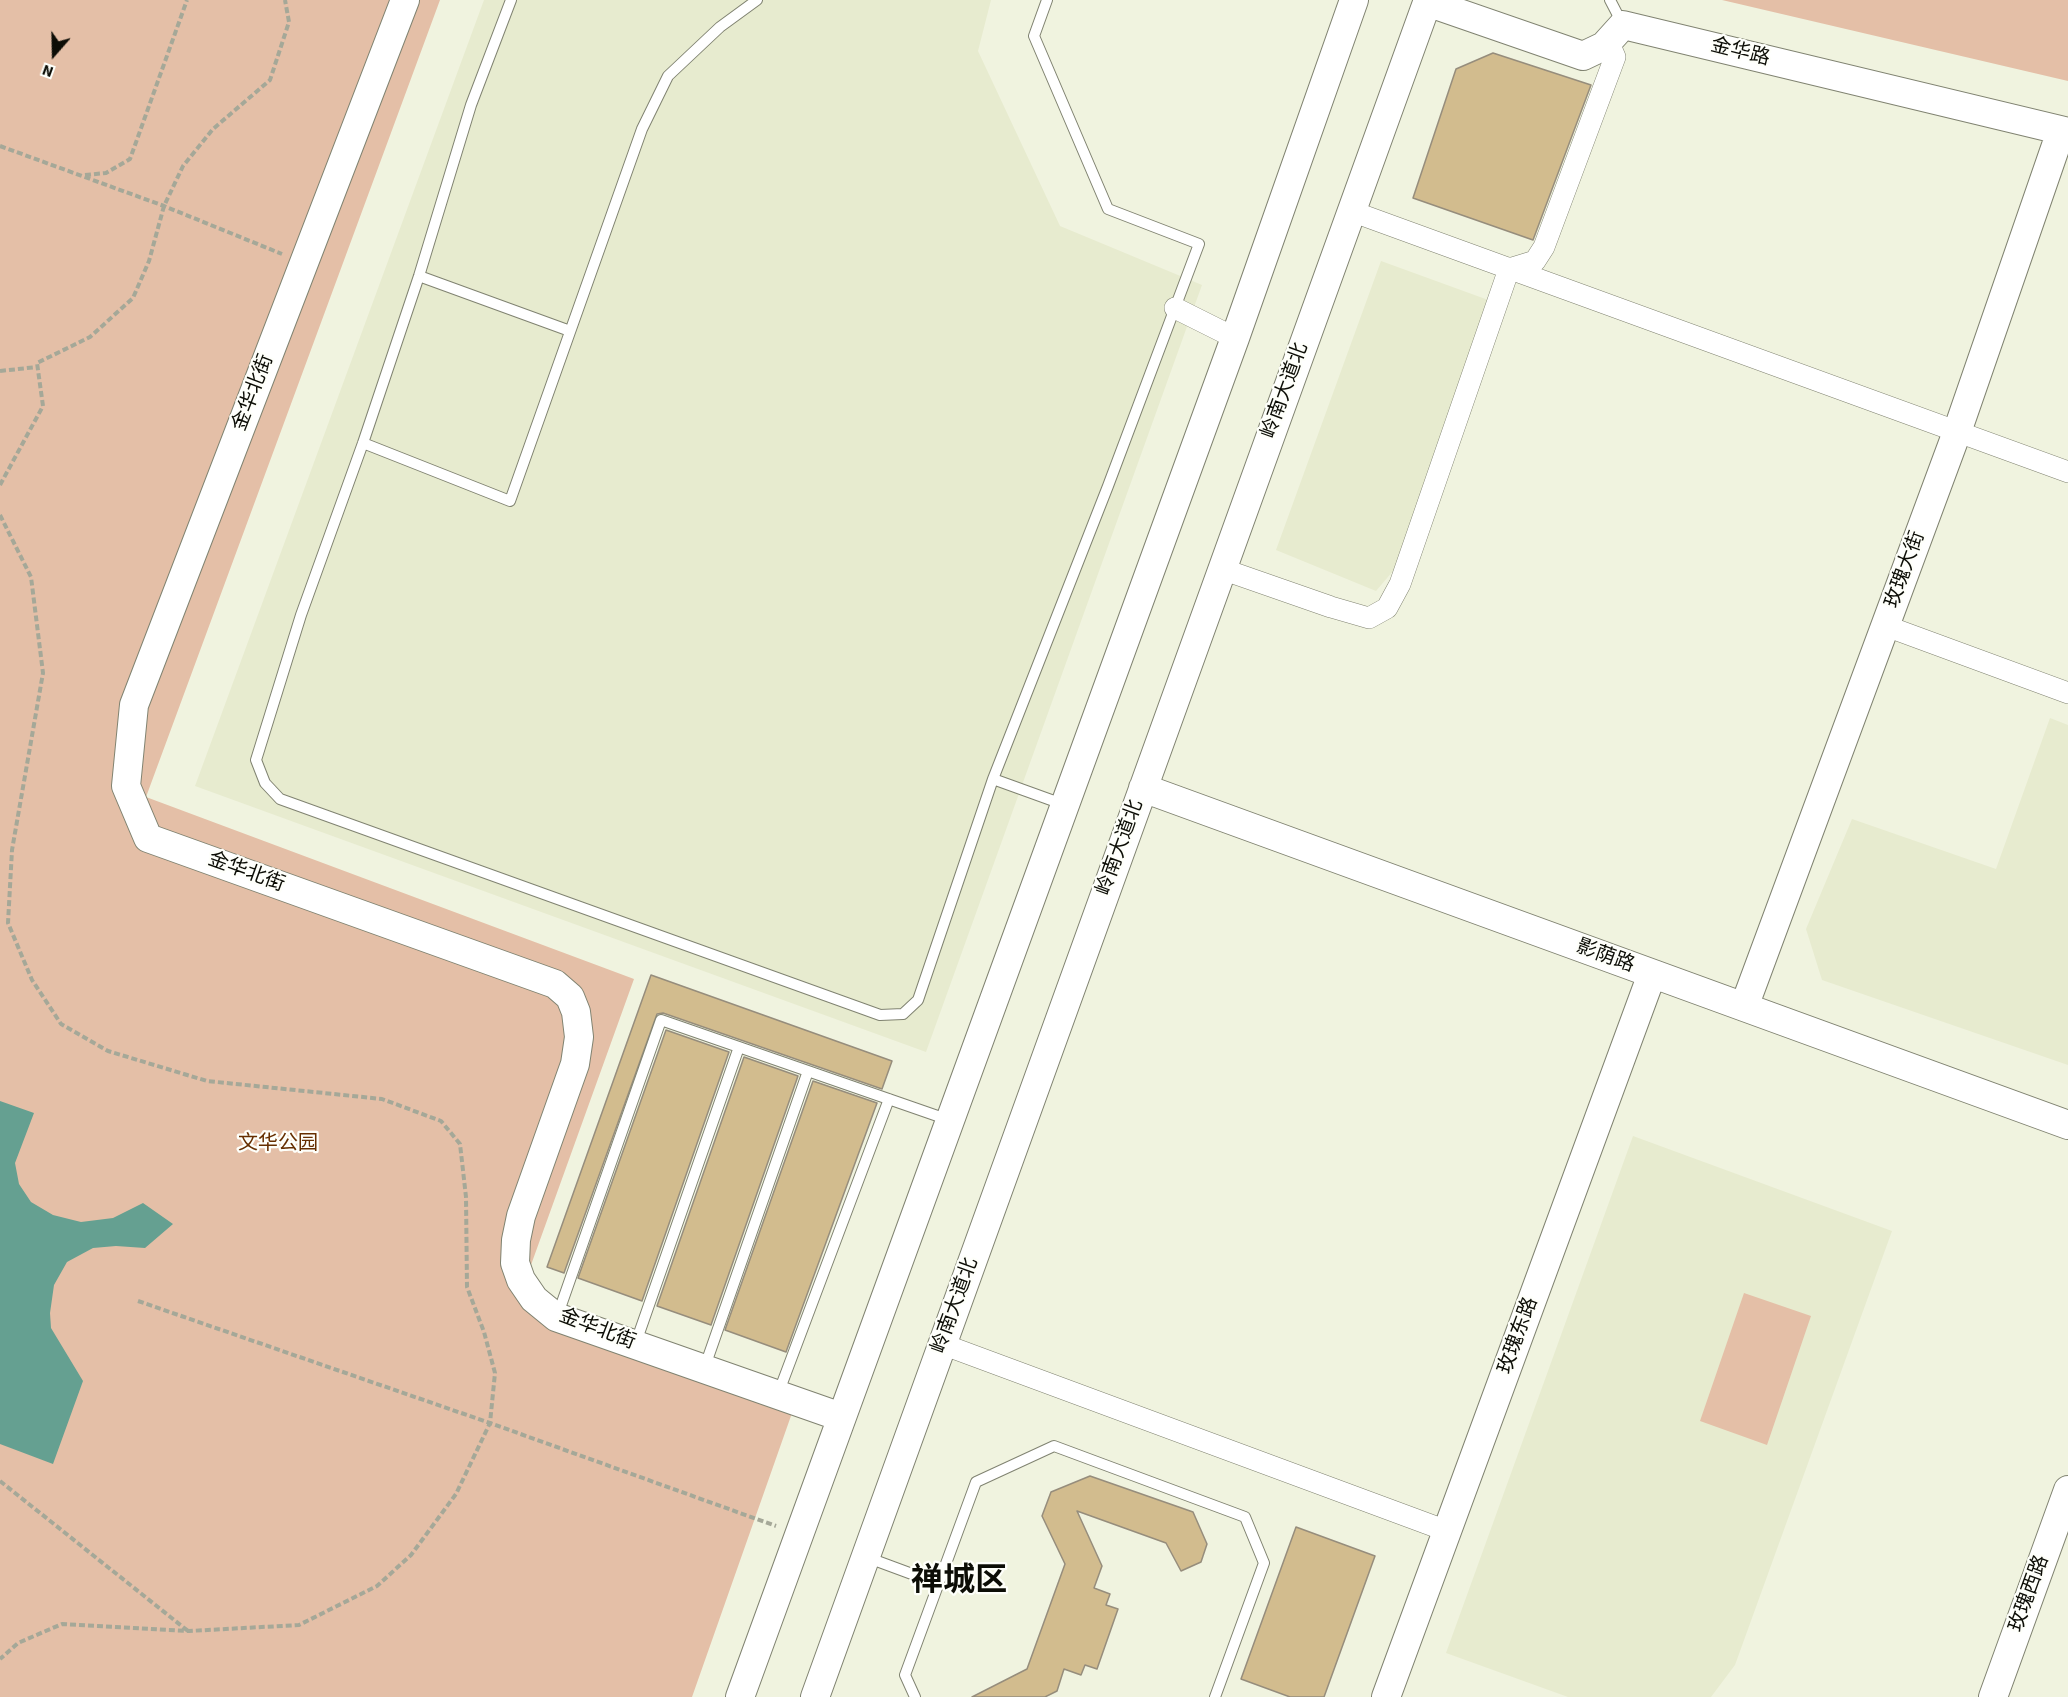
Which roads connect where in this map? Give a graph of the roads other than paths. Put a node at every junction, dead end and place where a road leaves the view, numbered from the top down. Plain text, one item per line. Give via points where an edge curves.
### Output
1 (405, 0) edge
2 (510, 0) edge
3 (757, 0) edge
4 (1047, 0) edge
5 (1354, 0) edge
6 (1610, 0) edge
7 (1427, 1) edge
8 (1616, 33) junction
9 (2064, 131) edge
10 (1351, 211) junction
11 (1509, 269) junction
12 (419, 276) junction
13 (1175, 308) junction
14 (570, 331) junction
15 (1235, 338) junction
16 (1958, 432) junction
17 (363, 443) junction
18 (2068, 472) edge
19 (1222, 569) junction
20 (1886, 626) junction
21 (2068, 693) edge
22 (993, 779) junction
23 (1143, 788) junction
24 (1065, 805) junction
25 (1652, 974) junction
26 (1744, 1007) junction
27 (739, 1047) junction
28 (808, 1071) junction
29 (888, 1099) junction
30 (950, 1120) junction
31 (2068, 1125) edge
32 (556, 1317) junction
33 (942, 1344) junction
34 (635, 1345) junction
35 (704, 1369) junction
36 (778, 1395) junction
37 (841, 1417) junction
38 (2068, 1490) edge
39 (1447, 1531) junction
40 (865, 1557) junction
41 (939, 1584) junction
42 (740, 1697) edge
43 (815, 1697) edge
44 (915, 1697) edge
45 (1217, 1697) edge
46 (1386, 1697) edge
47 (1993, 1697) edge

1 - 32 street, 金华北街 via 134,705 126,786 148,838 555,984 570,997 579,1037 574,1064 520,1216 516,1240 515,1263 521,1280 534,1299
2 - 12 lane via 471,105
3 - 14 lane via 720,27 668,76 642,129
4 - 13 lane via 1034,36 1108,209 1199,244
5 - 15 street
6 - 8 lane
7 - 8 street via 1583,56 1604,46
7 - 10 street, 岭南大道北
8 - 9 street, 金华路
8 - 11 street via 1615,57 1544,247 1535,261
9 - 16 street, 玫瑰大街
10 - 11 street
10 - 19 street, 岭南大道北
11 - 16 street
11 - 19 street via 1400,584 1387,608 1369,618
12 - 14 lane
12 - 17 lane
13 - 15 street
13 - 22 lane
14 - 17 lane via 510,501
15 - 24 street
16 - 18 street
16 - 20 street, 玫瑰大街
17 - 22 lane via 301,615 256,760 265,783 280,799 880,1015 903,1014 918,1000
19 - 23 street, 岭南大道北
20 - 21 street
20 - 26 street, 玫瑰大街
22 - 24 lane
23 - 25 street, 影荫路
23 - 33 street, 岭南大道北
24 - 30 street
25 - 26 street, 影荫路
25 - 39 street, 玫瑰东路
26 - 31 street, 影荫路
27 - 28 lane
27 - 32 lane via 661,1020
27 - 34 lane
28 - 29 lane
28 - 35 lane
29 - 30 lane
29 - 36 lane
30 - 37 street
32 - 34 street, 金华北街
33 - 39 street
33 - 40 street, 岭南大道北
34 - 35 street, 金华北街
35 - 36 street, 金华北街
36 - 37 street, 金华北街
37 - 42 street
38 - 47 street, 玫瑰西路
39 - 46 street, 玫瑰东路
40 - 41 lane
40 - 43 street, 岭南大道北
41 - 44 lane via 905,1675
41 - 45 lane via 976,1482 1053,1446 1245,1517 1264,1563

